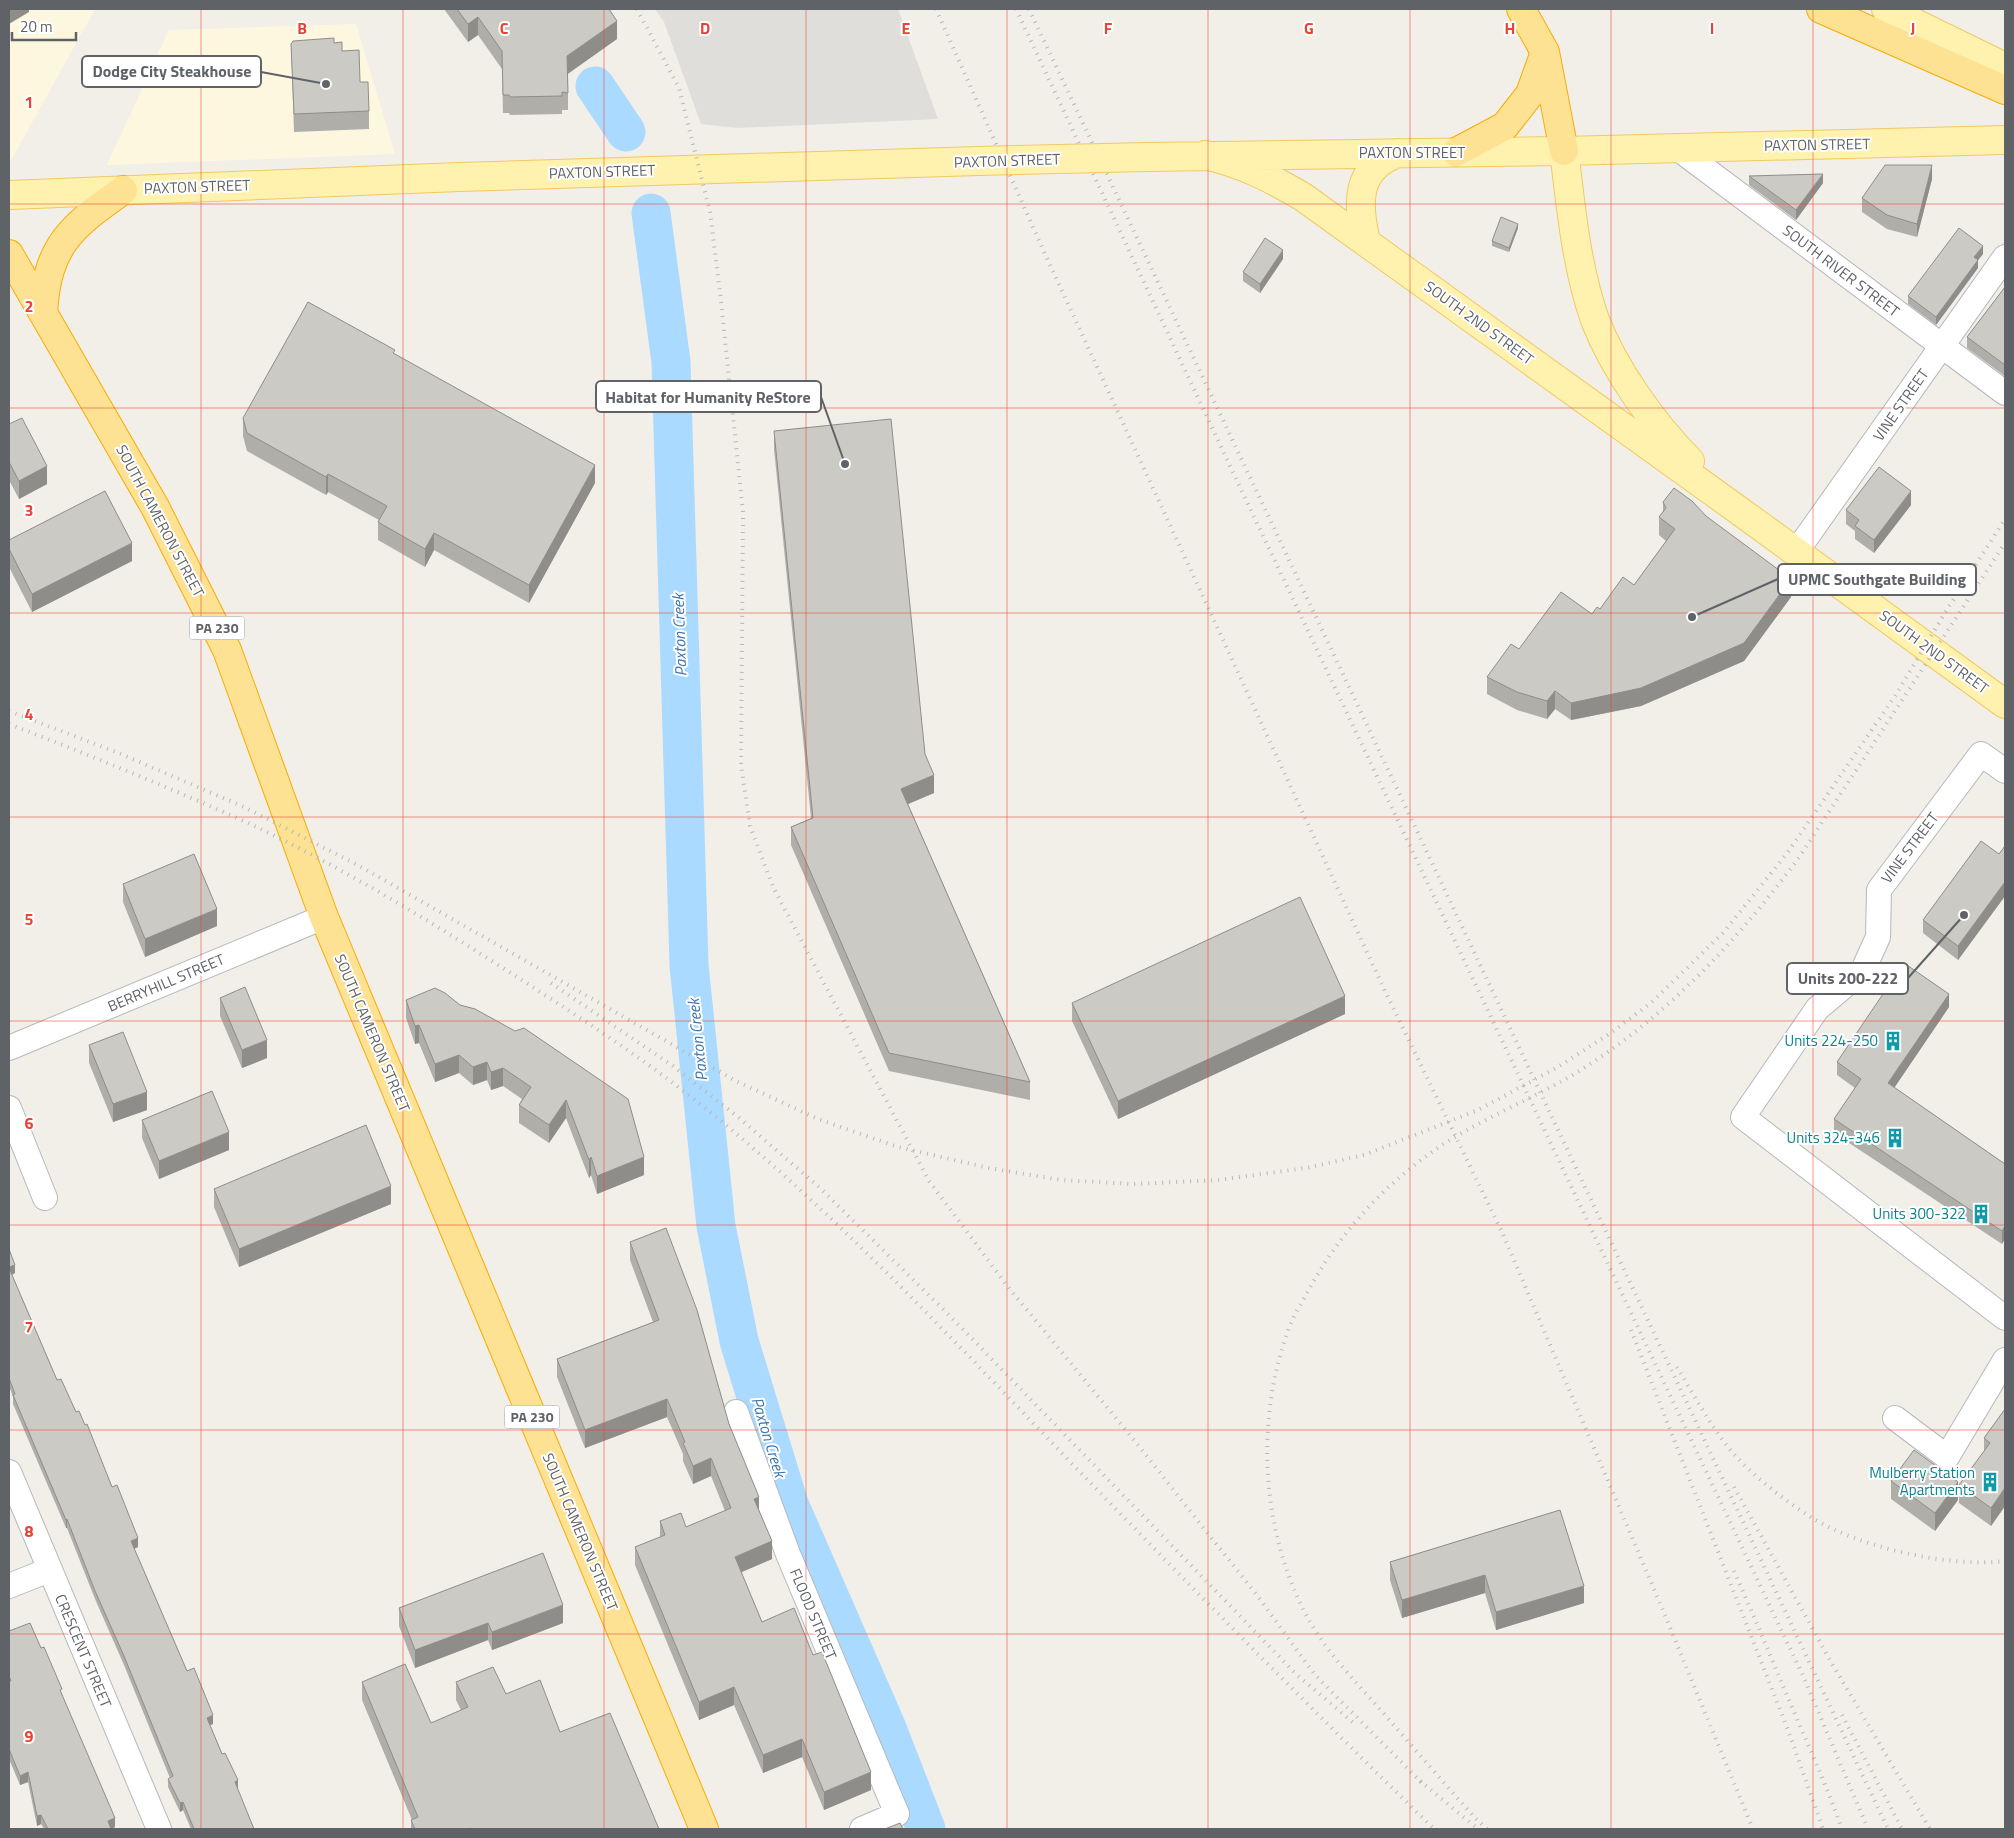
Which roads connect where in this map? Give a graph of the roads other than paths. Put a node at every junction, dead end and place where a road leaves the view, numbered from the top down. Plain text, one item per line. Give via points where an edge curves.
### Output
1 (1521, 9) edge
2 (1821, 9) edge
3 (1886, 9) edge
4 (1546, 52) junction
5 (2005, 67) edge
6 (2005, 90) edge
7 (2005, 140) edge
8 (1677, 148) junction
9 (1564, 151) junction
10 (1456, 152) junction
11 (1398, 153) junction
12 (1205, 155) junction
13 (124, 190) junction
14 (9, 194) edge
15 (1366, 242) junction
16 (9, 254) edge
17 (2005, 258) edge
18 (43, 313) junction
19 (1942, 347) junction
20 (2005, 393) edge
21 (1742, 512) junction
22 (1796, 552) junction
23 (2005, 704) edge
24 (2005, 771) edge
25 (324, 917) junction
26 (9, 1048) edge
27 (9, 1108) edge
28 (45, 1198) dead end
29 (2005, 1318) edge
30 (2005, 1360) edge
31 (736, 1412) dead end
32 (1895, 1418) dead end
33 (9, 1472) edge
34 (49, 1570) junction
35 (9, 1586) edge
36 (151, 1827) edge
37 (704, 1829) edge
38 (862, 1829) edge

1 - 4 highway
2 - 6 highway
3 - 5 main road
4 - 9 highway
4 - 10 highway via 1530,94 1505,126
7 - 8 main road, PAXTON STREET
8 - 9 main road, PAXTON STREET
8 - 19 street, SOUTH RIVER STREET
9 - 10 main road, PAXTON STREET
9 - 21 main road, SOUTH 2ND STREET via 1576,240 1586,285 1596,320 1615,364 1664,432
10 - 11 main road, PAXTON STREET
11 - 12 main road, PAXTON STREET
11 - 15 main road via 1376,164 1365,181 1360,206
12 - 13 main road, PAXTON STREET, bridge via 474,176
12 - 15 main road, SOUTH 2ND STREET via 1272,178
13 - 14 main road, PAXTON STREET
13 - 18 highway via 73,228 60,246 44,287
15 - 21 main road, SOUTH 2ND STREET
16 - 18 highway, SOUTH CAMERON STREET / PA 230
17 - 19 street, VINE STREET
18 - 25 highway, SOUTH CAMERON STREET / PA 230 via 155,506 228,650
19 - 20 street, SOUTH RIVER STREET
19 - 22 street, VINE STREET
21 - 22 main road, SOUTH 2ND STREET
22 - 23 main road, SOUTH 2ND STREET
24 - 29 street, VINE STREET via 1981,754 1879,890 1878,937 1863,970 1816,1009 1743,1117
25 - 26 street, BERRYHILL STREET
25 - 37 highway, SOUTH CAMERON STREET / PA 230
27 - 28 street
30 - 32 street via 1947,1457
31 - 38 street, FLOOD STREET via 788,1554 897,1814
33 - 34 street, CRESCENT STREET
34 - 35 street
34 - 36 street, CRESCENT STREET

